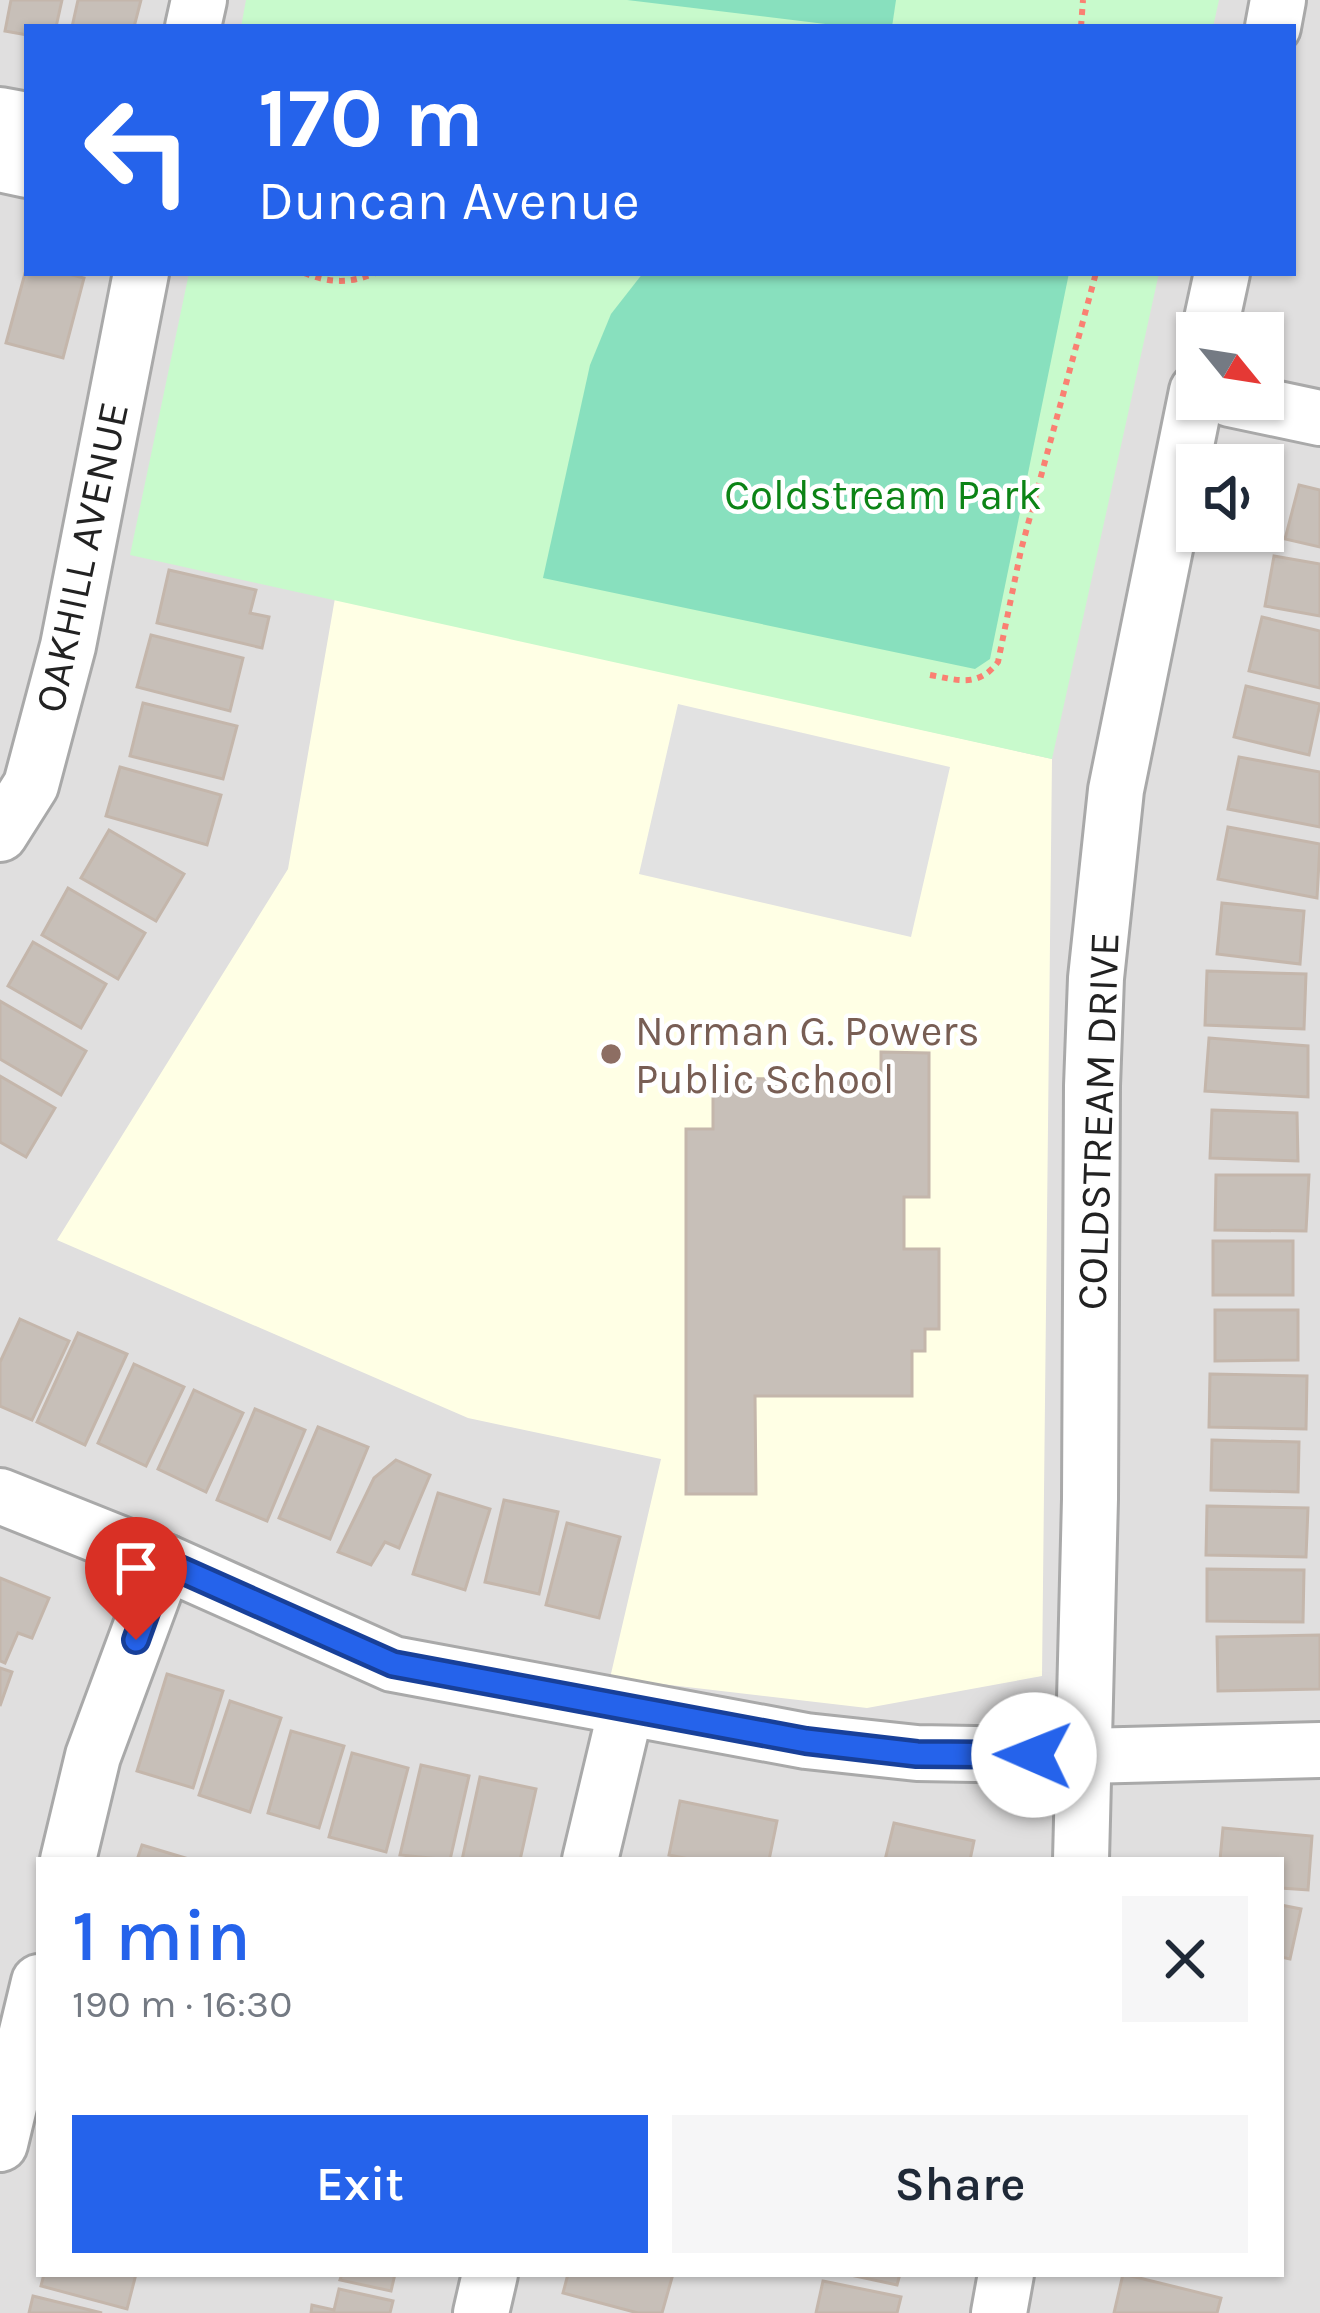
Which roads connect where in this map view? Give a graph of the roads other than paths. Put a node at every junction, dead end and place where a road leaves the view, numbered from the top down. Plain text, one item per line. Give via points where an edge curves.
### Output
1 (140, 276) edge
2 (1221, 276) edge
3 (1214, 312) edge
4 (1284, 410) edge
5 (1320, 418) edge
6 (1191, 420) edge
7 (0, 834) edge
8 (0, 1496) edge
9 (164, 1562) junction
10 (626, 1708) junction
11 (1320, 1750) edge
12 (1085, 1756) junction
13 (69, 1857) edge
14 (591, 1857) edge
15 (1081, 1857) edge
16 (36, 1994) edge
17 (0, 2144) edge
18 (489, 2277) edge
19 (1005, 2277) edge
20 (481, 2313) edge
21 (999, 2313) edge

1 - 7 street, OAKHILL AVENUE via 68,646 31,785
2 - 3 street
4 - 5 street
6 - 12 street, COLDSTREAM DRIVE via 1116,790 1096,978
8 - 9 street
9 - 10 street via 393,1664
9 - 13 street via 93,1756
10 - 12 street via 917,1754
10 - 14 street
11 - 12 street
12 - 15 street, COLDSTREAM DRIVE
16 - 17 street
18 - 20 street
19 - 21 street

